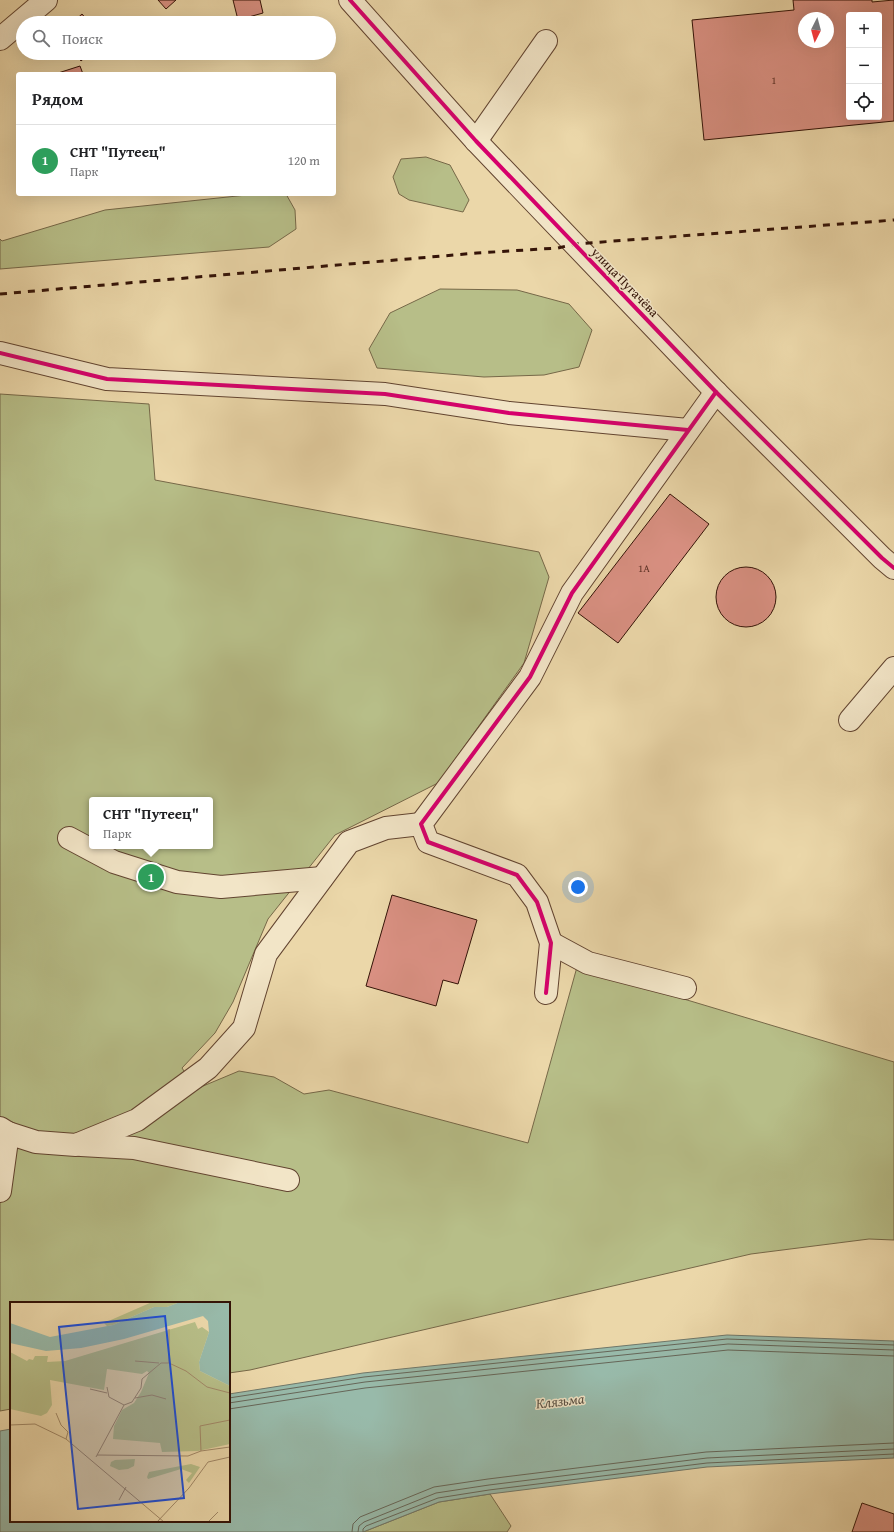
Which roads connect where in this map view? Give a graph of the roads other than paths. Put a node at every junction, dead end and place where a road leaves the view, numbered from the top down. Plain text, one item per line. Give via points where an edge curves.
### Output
1 (46, 0) edge
2 (350, 0) edge
3 (27, 16) edge
4 (16, 25) edge
5 (0, 39) edge
6 (546, 41) dead end
7 (476, 141) junction
8 (0, 353) edge
9 (716, 392) junction
10 (688, 430) junction
11 (894, 568) edge
12 (894, 668) edge
13 (850, 720) dead end
14 (421, 824) junction
15 (69, 838) dead end
16 (89, 849) edge
17 (90, 849) edge
18 (322, 878) junction
19 (551, 943) junction
20 (685, 988) dead end
21 (546, 993) dead end
22 (4, 1130) edge
23 (76, 1145) junction
24 (288, 1180) dead end
25 (0, 1191) edge

1 - 3 street
2 - 7 street, улица Пугачёва
4 - 5 street
6 - 7 street
7 - 9 street, улица Пугачёва
8 - 10 street via 107,380 385,394 509,413
9 - 10 street
9 - 11 street, улица Пугачёва
10 - 14 street via 572,593 530,677
12 - 13 street
14 - 18 street via 386,828 349,842
14 - 19 street via 428,842 517,875 537,902
15 - 16 street
17 - 18 street via 114,862 176,882 221,887
18 - 23 street via 266,954 244,1028 208,1068 136,1120
19 - 20 street via 588,963
19 - 21 street
22 - 23 street via 36,1142
22 - 25 street
23 - 24 street via 134,1148

